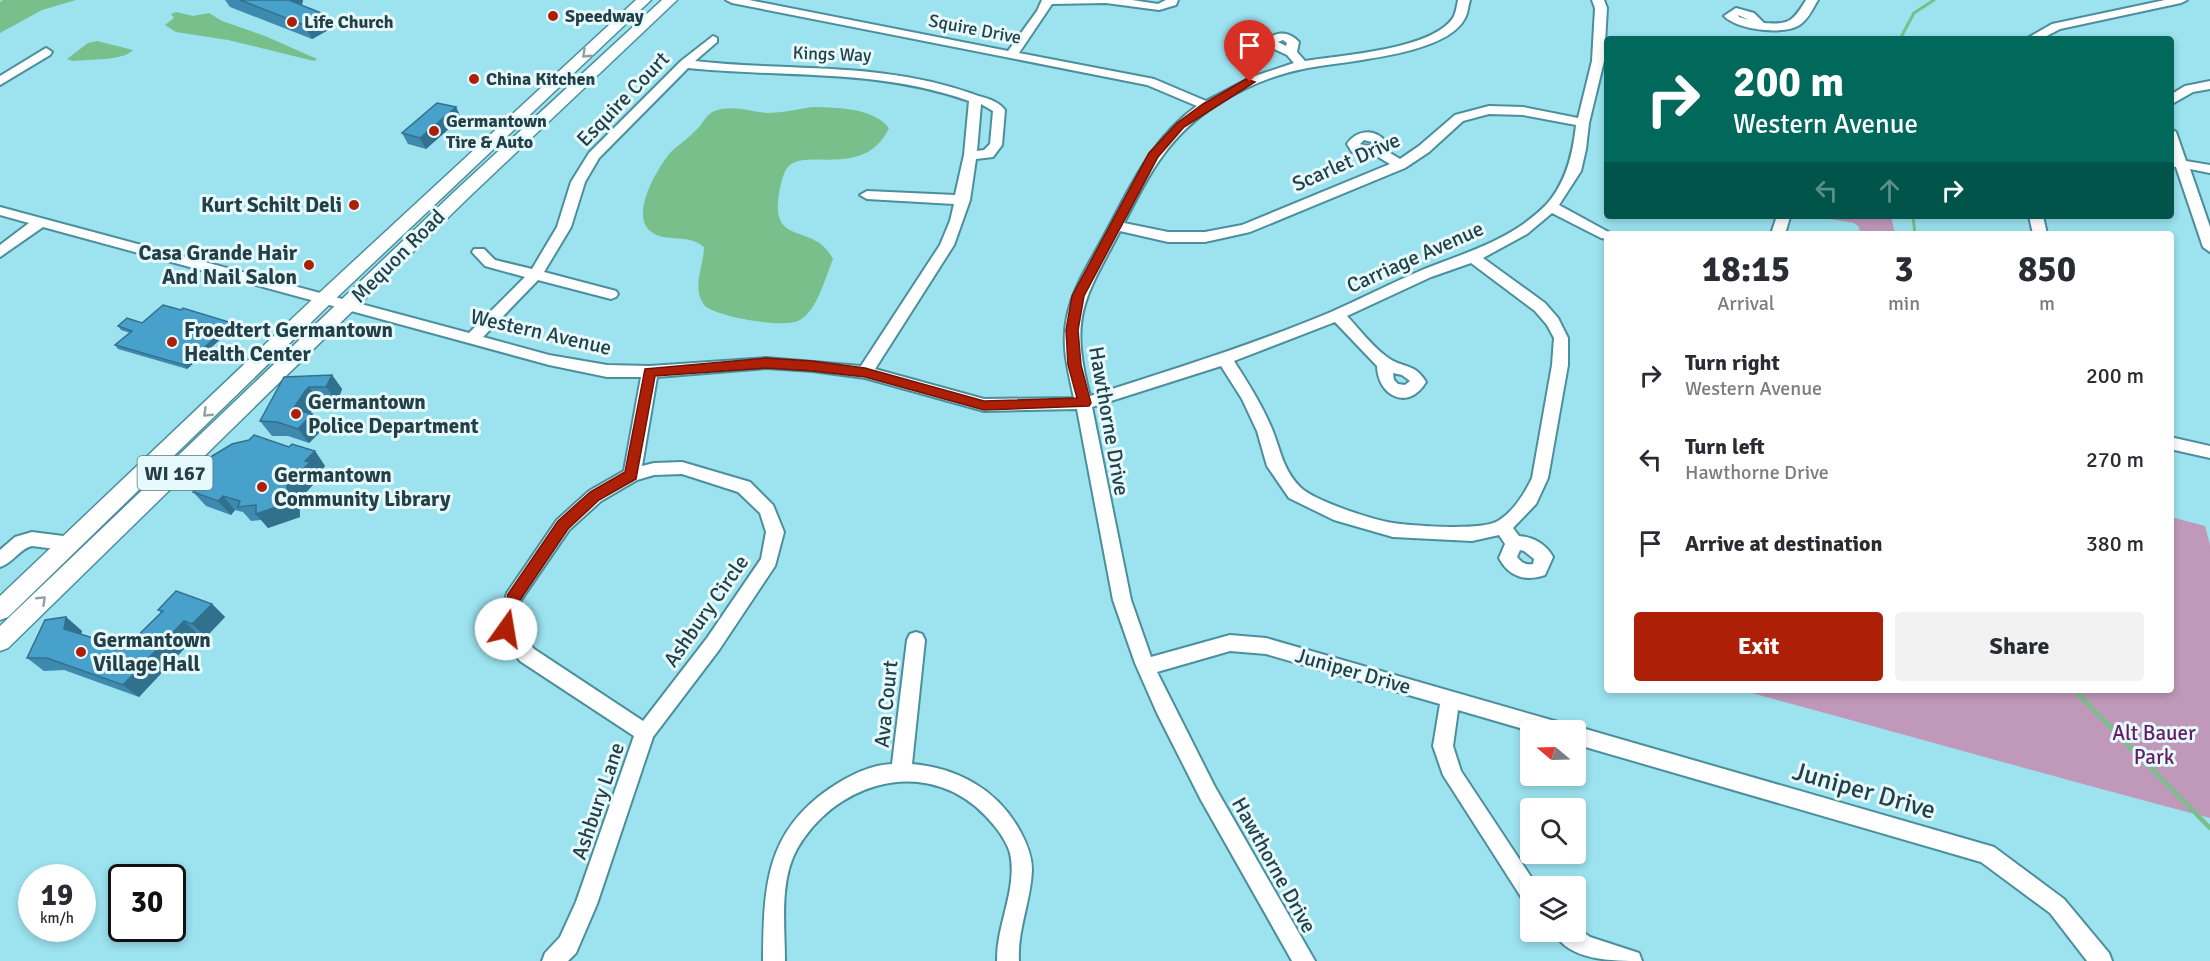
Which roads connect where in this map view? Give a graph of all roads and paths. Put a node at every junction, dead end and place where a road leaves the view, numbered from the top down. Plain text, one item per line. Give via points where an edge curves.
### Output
1 (645, 0) edge
2 (657, 0) edge
3 (670, 0) edge
4 (732, 0) edge
5 (1172, 0) edge
6 (1464, 0) edge
7 (1598, 0) edge
8 (1812, 0) edge
9 (2181, 0) edge
10 (747, 1) edge
11 (1048, 1) edge
12 (1135, 1) edge
13 (1760, 25) dead end
14 (2038, 36) edge
15 (713, 40) dead end
16 (46, 52) dead end
17 (1291, 52) dead end
18 (1012, 54) junction
19 (607, 58) junction
20 (1602, 62) edge
21 (685, 64) junction
22 (1302, 65) junction
23 (0, 81) edge
24 (2210, 85) edge
25 (2174, 98) edge
26 (975, 99) junction
27 (1207, 106) junction
28 (1583, 123) junction
29 (1378, 151) dead end
30 (970, 155) junction
31 (2176, 163) edge
32 (1400, 165) junction
33 (2210, 169) edge
34 (444, 187) junction
35 (464, 192) junction
36 (867, 195) dead end
37 (963, 200) junction
38 (1551, 207) junction
39 (0, 211) edge
40 (418, 212) junction
41 (39, 223) junction
42 (1116, 226) junction
43 (1604, 234) edge
44 (2210, 247) edge
45 (0, 252) edge
46 (479, 252) dead end
47 (1473, 257) junction
48 (536, 274) junction
49 (611, 294) dead end
50 (324, 299) junction
51 (349, 305) junction
52 (1337, 315) junction
53 (471, 339) junction
54 (1225, 359) junction
55 (1385, 364) dead end
56 (650, 372) junction
57 (865, 372) junction
58 (1085, 403) junction
59 (218, 431) junction
60 (2174, 444) edge
61 (2210, 452) edge
62 (632, 475) junction
63 (1503, 527) junction
64 (1514, 543) dead end
65 (70, 544) junction
66 (0, 560) edge
67 (0, 610) edge
68 (916, 640) dead end
69 (0, 641) edge
70 (1146, 667) junction
71 (1450, 699) junction
72 (1523, 720) edge
73 (645, 734) junction
74 (1586, 738) edge
75 (901, 773) junction
76 (1520, 878) edge
77 (1579, 942) edge
78 (553, 961) edge
79 (774, 961) edge
80 (1008, 961) edge
81 (1304, 961) edge
82 (1631, 961) edge
83 (2101, 961) edge

1 -> 34 main road, Mequon Road / WI 167
2 - 19 main road via 633,22
3 - 19 main road, Mequon Road / WI 167
4 - 10 street, Squire Drive
5 - 12 street via 1159,7
6 - 22 street, Hawthorne Drive via 1465,11 1452,29 1429,42
7 - 20 street, Carriage Avenue
8 - 13 street via 1796,23
9 - 14 street via 2056,26
10 - 18 street, Squire Drive
11 - 12 street
11 - 18 street
15 - 21 street, Esquire Court
16 - 23 street
17 - 22 street
18 - 27 street, Squire Drive via 1150,82
19 - 35 main road, Mequon Road / WI 167
20 - 28 street, Carriage Avenue
21 - 26 street, Kings Way via 717,69 876,73 933,84
21 - 48 street, Esquire Court via 594,156 578,182 564,227
22 - 27 street, Hawthorne Drive via 1250,82
24 - 25 street via 2189,89
26 - 30 street
26 - 30 street, Kings Way via 996,105 999,110 996,145 988,153
27 - 42 street, Hawthorne Drive via 1181,125 1153,155
28 - 32 street, Scarlet Drive via 1524,111 1489,110 1459,118
28 - 38 street, Carriage Avenue via 1574,171
29 - 32 street
30 - 37 street
31 - 33 street
31 - 44 street
32 - 42 street, Scarlet Drive via 1245,229 1205,237 1168,237
34 - 35 main road
34 - 40 main road, Mequon Road / WI 167
35 - 51 main road, Mequon Road / WI 167
36 - 37 street
37 - 57 street via 947,245
38 - 43 street
38 - 47 street, Carriage Avenue via 1522,231
39 - 41 street, Western Avenue
40 - 50 main road, Mequon Road / WI 167
40 - 51 main road via 402,235 353,286 348,294
41 - 45 street
41 - 50 street, Western Avenue
42 - 58 street, Hawthorne Drive via 1078,296 1072,330 1074,365
46 - 48 street via 490,263
47 - 52 street, Carriage Avenue
47 - 63 street via 1539,307 1561,338 1560,365 1540,477 1530,499
48 - 49 street
48 - 53 street, Esquire Court
50 - 51 street, Western Avenue
50 - 59 main road via 326,305 321,315 260,375
50 -> 65 main road, Mequon Road / WI 167
51 - 53 street, Western Avenue
51 - 59 main road, Mequon Road / WI 167
52 - 54 street, Carriage Avenue
52 - 55 street
53 - 56 street, Western Avenue via 608,371
54 - 58 street, Carriage Avenue
54 - 63 street via 1266,431 1275,466 1295,493 1340,515 1393,530 1472,534
56 - 57 street, Western Avenue via 766,363
56 - 62 street
57 - 58 street, Western Avenue via 984,405
58 - 70 street, Hawthorne Drive via 1126,614
69 -> 59 main road, Mequon Road / WI 167
60 - 61 street
62 - 73 street, Ashbury Lane via 595,496 563,525 513,598 506,629 527,655
62 - 73 street, Ashbury Circle via 654,468 682,468 744,487 766,510 775,532 769,561
63 - 64 street
65 - 66 street via 32,539 21,542
65 - 67 main road, Mequon Road / WI 167
68 - 75 street, Ava Court
70 - 71 street, Juniper Drive via 1230,643 1266,646
70 - 81 street, Hawthorne Drive via 1200,777
71 - 72 street, Juniper Drive
71 - 76 street via 1443,746 1453,775
73 - 78 street, Ashbury Lane via 586,904 568,945
74 - 83 street, Juniper Drive via 1987,854 2057,906
75 - 79 street via 884,773 844,789 811,815 790,842 780,864 776,890
75 - 80 street via 923,773 955,782 984,800 1006,822 1020,853 1021,883 1006,947
77 - 82 street

